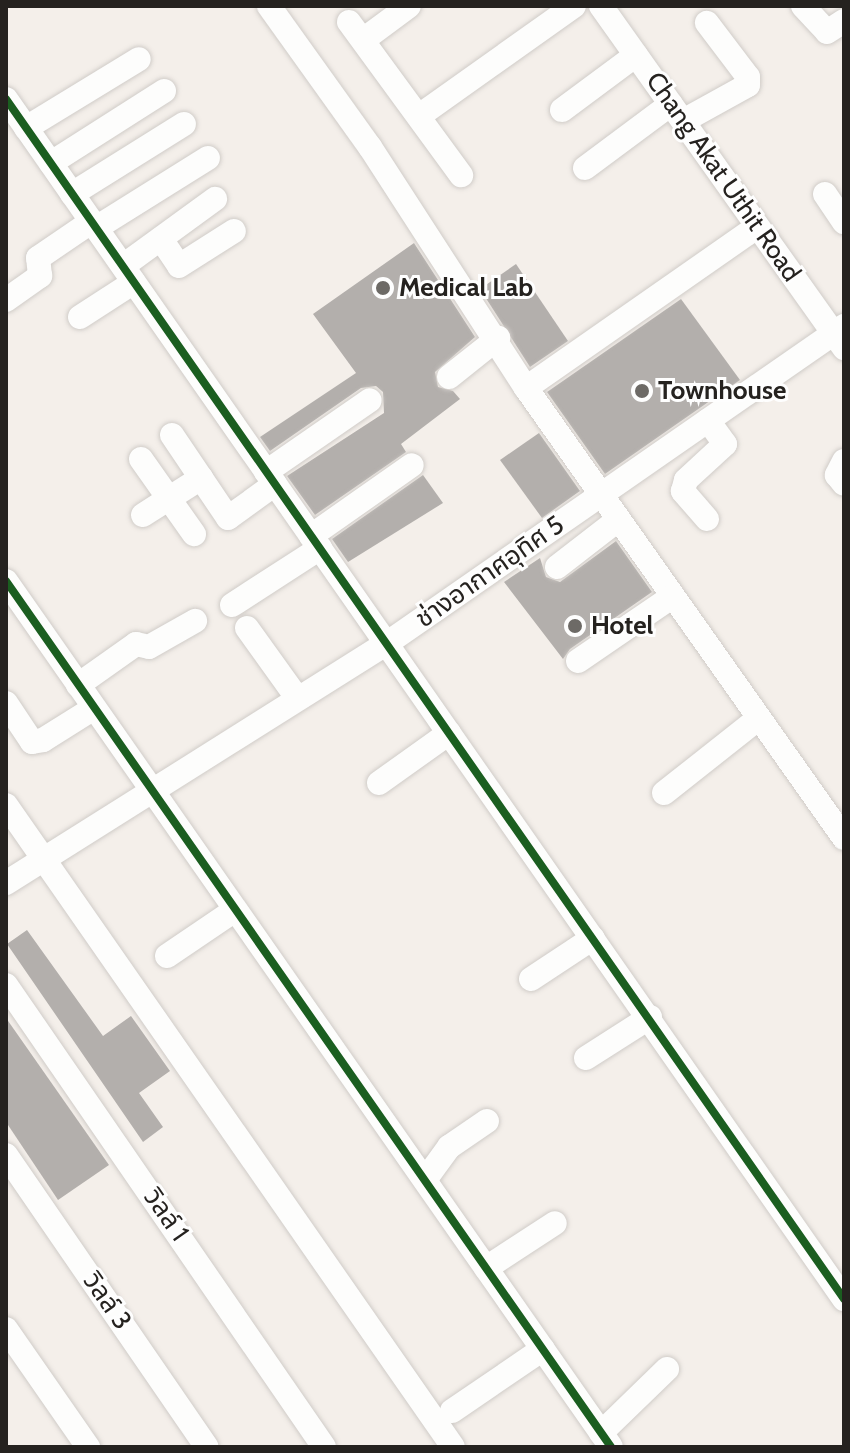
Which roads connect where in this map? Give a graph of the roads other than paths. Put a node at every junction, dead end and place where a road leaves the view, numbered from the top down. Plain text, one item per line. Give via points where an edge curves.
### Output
1 (269, 6) edge
2 (409, 6) edge
3 (574, 6) edge
4 (601, 6) edge
5 (803, 6) edge
6 (844, 21) edge
7 (707, 23) dead end
8 (636, 55) junction
9 (139, 59) dead end
10 (164, 91) dead end
11 (6, 99) edge
12 (562, 110) dead end
13 (677, 113) junction
14 (419, 116) junction
15 (184, 124) dead end
16 (26, 128) junction
17 (208, 158) dead end
18 (51, 163) junction
19 (585, 168) dead end
20 (461, 175) dead end
21 (72, 194) junction
22 (825, 194) dead end
23 (215, 199) dead end
24 (844, 222) edge
25 (94, 225) junction
26 (757, 227) junction
27 (234, 231) dead end
28 (161, 239) junction
29 (128, 274) junction
30 (6, 300) edge
31 (80, 317) dead end
32 (841, 336) edge
33 (498, 338) junction
34 (449, 377) dead end
35 (526, 388) junction
36 (370, 400) dead end
37 (708, 421) junction
38 (172, 435) dead end
39 (141, 459) dead end
40 (844, 461) edge
41 (412, 465) dead end
42 (201, 478) junction
43 (270, 478) junction
44 (844, 484) edge
45 (602, 495) junction
46 (169, 498) junction
47 (143, 515) dead end
48 (619, 519) junction
49 (707, 519) dead end
50 (194, 534) dead end
51 (315, 542) junction
52 (557, 567) dead end
53 (8, 589) edge
54 (673, 596) junction
55 (232, 605) dead end
56 (195, 621) dead end
57 (247, 628) dead end
58 (386, 644) junction
59 (578, 661) dead end
60 (78, 685) junction
61 (298, 699) junction
62 (6, 703) edge
63 (94, 708) junction
64 (759, 718) junction
65 (449, 733) junction
66 (379, 783) dead end
67 (152, 791) junction
68 (664, 793) dead end
69 (6, 805) edge
70 (844, 838) edge
71 (45, 859) junction
72 (6, 883) edge
73 (235, 910) junction
74 (593, 938) junction
75 (167, 956) dead end
76 (531, 979) dead end
77 (6, 985) edge
78 (650, 1017) junction
79 (586, 1058) dead end
80 (487, 1121) dead end
81 (6, 1155) edge
82 (425, 1180) junction
83 (555, 1223) dead end
84 (486, 1268) junction
85 (844, 1299) edge
86 (6, 1329) edge
87 (543, 1349) junction
88 (667, 1369) dead end
89 (452, 1411) dead end
90 (606, 1440) edge
91 (83, 1445) edge
92 (207, 1447) edge
93 (324, 1447) edge
94 (453, 1447) edge

1 - 33 street
2 - 14 street via 356,31
3 - 14 street
4 - 8 street, Chang Akat Uthit Road
5 - 6 street via 827,32
7 - 13 street via 748,77 748,85
8 - 12 street
8 - 13 street, Chang Akat Uthit Road
9 - 16 street
10 - 18 street
11 - 16 street
13 - 19 street
13 - 26 street, Chang Akat Uthit Road
14 - 20 street
15 - 21 street
16 - 18 street
17 - 25 street
18 - 21 street
21 - 25 street
22 - 24 street
23 - 28 street
25 - 29 street
25 - 30 street via 38,258 40,276
26 - 32 street, Chang Akat Uthit Road
26 - 35 street
27 - 28 street via 179,266
28 - 29 street
29 - 31 street
29 - 43 street
32 - 37 street, ช่างอากาศอุทิศ 5
33 - 34 street
33 - 35 street
35 - 45 street
36 - 43 street
37 - 45 street, ช่างอากาศอุทิศ 5
37 - 49 street via 725,444 686,480 683,491
38 - 42 street
39 - 46 street
40 - 44 street via 837,475
41 - 51 street
42 - 43 street via 228,518
42 - 46 street
43 - 51 street
45 - 48 street
45 - 58 street, ช่างอากาศอุทิศ 5
46 - 47 street
46 - 50 street
48 - 52 street
48 - 54 street
51 - 55 street
51 - 58 street
53 - 60 street
54 - 59 street
54 - 64 street
56 - 60 street via 149,647 136,644
57 - 61 street
58 - 61 street, ช่างอากาศอุทิศ 5
58 - 65 street
60 - 63 street
61 - 67 street, ช่างอากาศอุทิศ 5
62 - 63 street via 32,742
63 - 67 street
64 - 68 street
64 - 70 street
65 - 66 street
65 - 74 street
67 - 71 street, ช่างอากาศอุทิศ 5
67 - 73 street
69 - 71 street
71 - 72 street, ช่างอากาศอุทิศ 5
71 - 94 street
73 - 75 street
73 - 82 street
74 - 76 street
74 - 78 street
77 - 93 street, วิลล์ 1
78 - 79 street
78 - 85 street
80 - 82 street via 449,1147
81 - 92 street, วิลล์ 3
82 - 84 street
83 - 84 street
84 - 87 street
86 - 91 street
87 - 89 street
87 - 90 street
88 - 90 street

